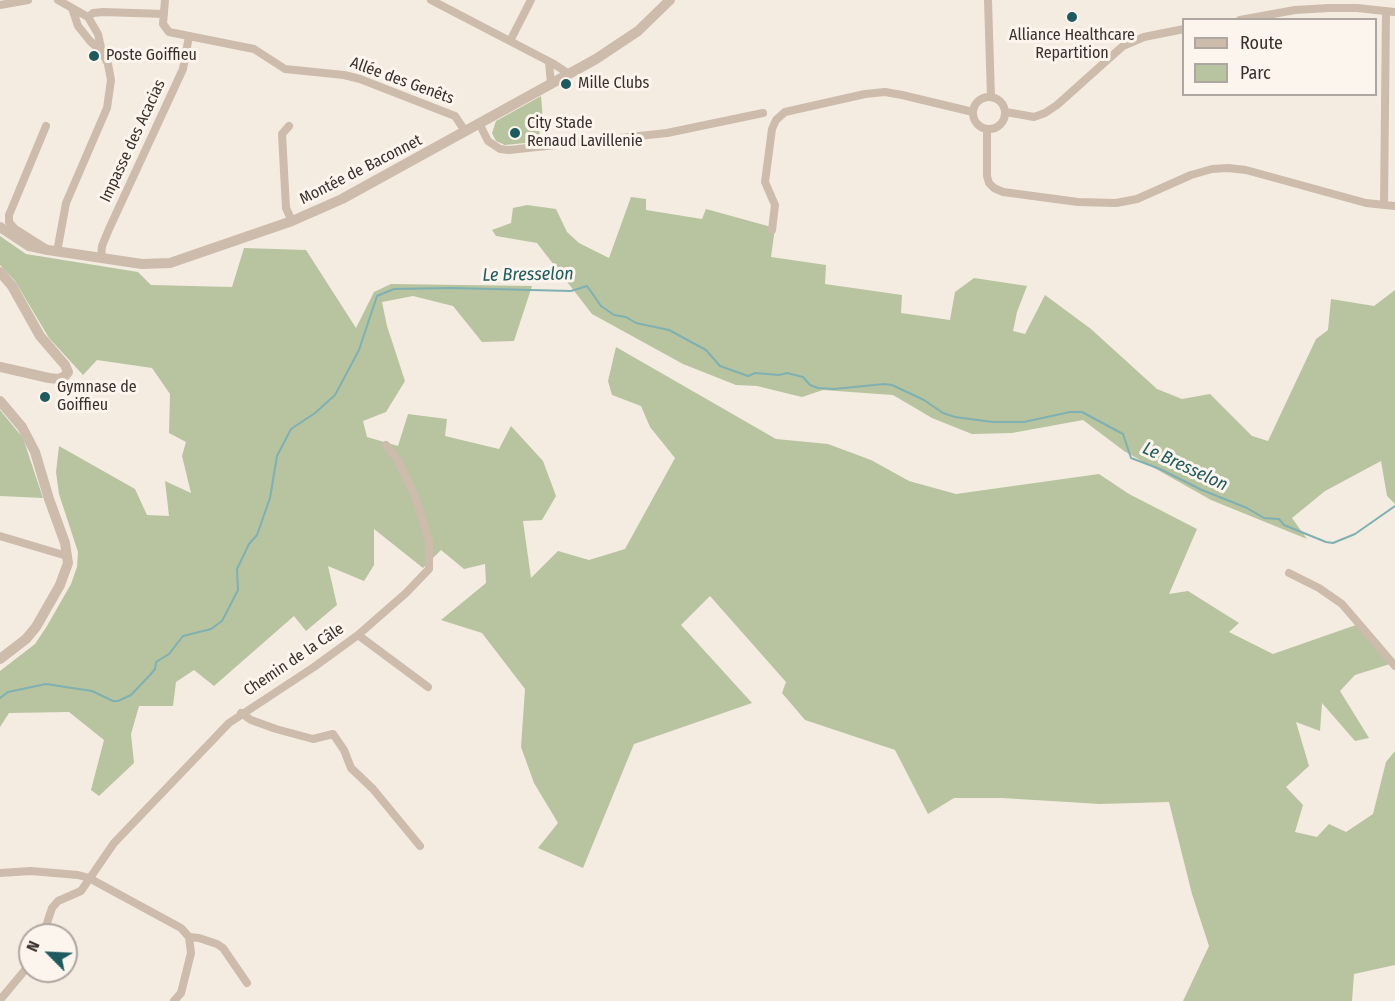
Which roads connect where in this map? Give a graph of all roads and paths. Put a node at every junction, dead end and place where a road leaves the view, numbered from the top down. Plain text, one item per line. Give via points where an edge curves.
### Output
1 (28, 0) edge
2 (58, 0) edge
3 (165, 0) edge
4 (431, 0) edge
5 (531, 0) edge
6 (670, 0) edge
7 (988, 0) edge
8 (0, 5) edge
9 (72, 8) junction
10 (1390, 12) edge
11 (164, 14) junction
12 (88, 16) junction
13 (1251, 18) edge
14 (1182, 29) edge
15 (189, 36) junction
16 (510, 41) junction
17 (102, 52) junction
18 (549, 62) junction
19 (569, 74) junction
20 (551, 84) junction
21 (991, 97) junction
22 (973, 112) junction
23 (1006, 112) junction
24 (763, 113) dead end
25 (479, 123) junction
26 (46, 126) dead end
27 (289, 126) dead end
28 (987, 130) junction
29 (465, 131) junction
30 (1384, 205) junction
31 (1395, 206) edge
32 (292, 221) junction
33 (0, 227) edge
34 (772, 230) dead end
35 (52, 251) junction
36 (101, 258) junction
37 (0, 272) edge
38 (0, 367) edge
39 (0, 400) edge
40 (386, 445) dead end
41 (0, 536) edge
42 (67, 556) junction
43 (1289, 573) dead end
44 (358, 634) junction
45 (0, 659) edge
46 (1395, 666) edge
47 (428, 687) dead end
48 (241, 713) junction
49 (420, 846) dead end
50 (0, 873) edge
51 (89, 878) junction
52 (46, 923) edge
53 (189, 937) junction
54 (18, 978) edge
55 (248, 983) dead end
56 (0, 1000) edge
57 (174, 1001) edge

1 - 8 street
2 - 9 street
3 - 11 street
4 - 16 street
5 - 16 street
6 - 19 street, Montée de Baconnet via 624,42
7 - 21 street
9 - 12 street
9 - 17 street via 78,27
10 - 13 street via 1347,8 1294,10
10 - 30 street
11 - 12 street via 118,11
11 - 15 street, Allée des Genêts via 166,30
12 - 17 street
14 - 23 street via 1123,46 1045,113 1034,117
15 - 29 street, Allée des Genêts via 254,49 285,69 360,79 455,116
15 - 36 street, Impasse des Acacias via 183,69 109,229
16 - 18 street
17 - 35 street via 111,80 107,108 66,202
18 - 19 street
18 - 20 street
19 - 20 street, Montée de Baconnet
20 - 25 street, Montée de Baconnet
21 - 22 street via 980,100
21 - 23 street via 1000,101
22 - 28 street via 978,126
22 - 34 street via 885,92 785,112 772,129 765,182 776,205
23 - 28 street via 1001,125
24 - 25 street via 667,133 509,150 488,141
25 - 29 street, Montée de Baconnet
26 - 35 street via 9,222
27 - 32 street via 282,134 286,207
28 - 30 street via 987,176 994,188 1003,192 1116,203 1137,199 1191,175 1228,168
29 - 32 street, Montée de Baconnet via 342,199
30 - 31 street
32 - 36 street, Montée de Baconnet via 170,263 154,265
33 - 35 street, Montée de Baconnet via 29,246
35 - 36 street, Montée de Baconnet
37 - 38 street via 68,372 58,379
39 - 42 street via 22,427 35,452
40 - 44 street, Chemin de la Câle via 415,496 429,541 429,569
41 - 42 street
42 - 45 street via 60,585 36,627
43 - 46 street via 1342,604
44 - 47 street
44 - 48 street, Chemin de la Câle
48 - 49 street via 251,720 313,739 333,734 351,768
48 - 51 street, Chemin de la Câle via 114,843
50 - 51 street via 31,871
51 - 52 street, Chemin de la Câle via 81,891 58,901
51 - 53 street via 181,928
53 - 55 street via 217,944
53 - 57 street via 191,953 182,993
54 - 56 street

